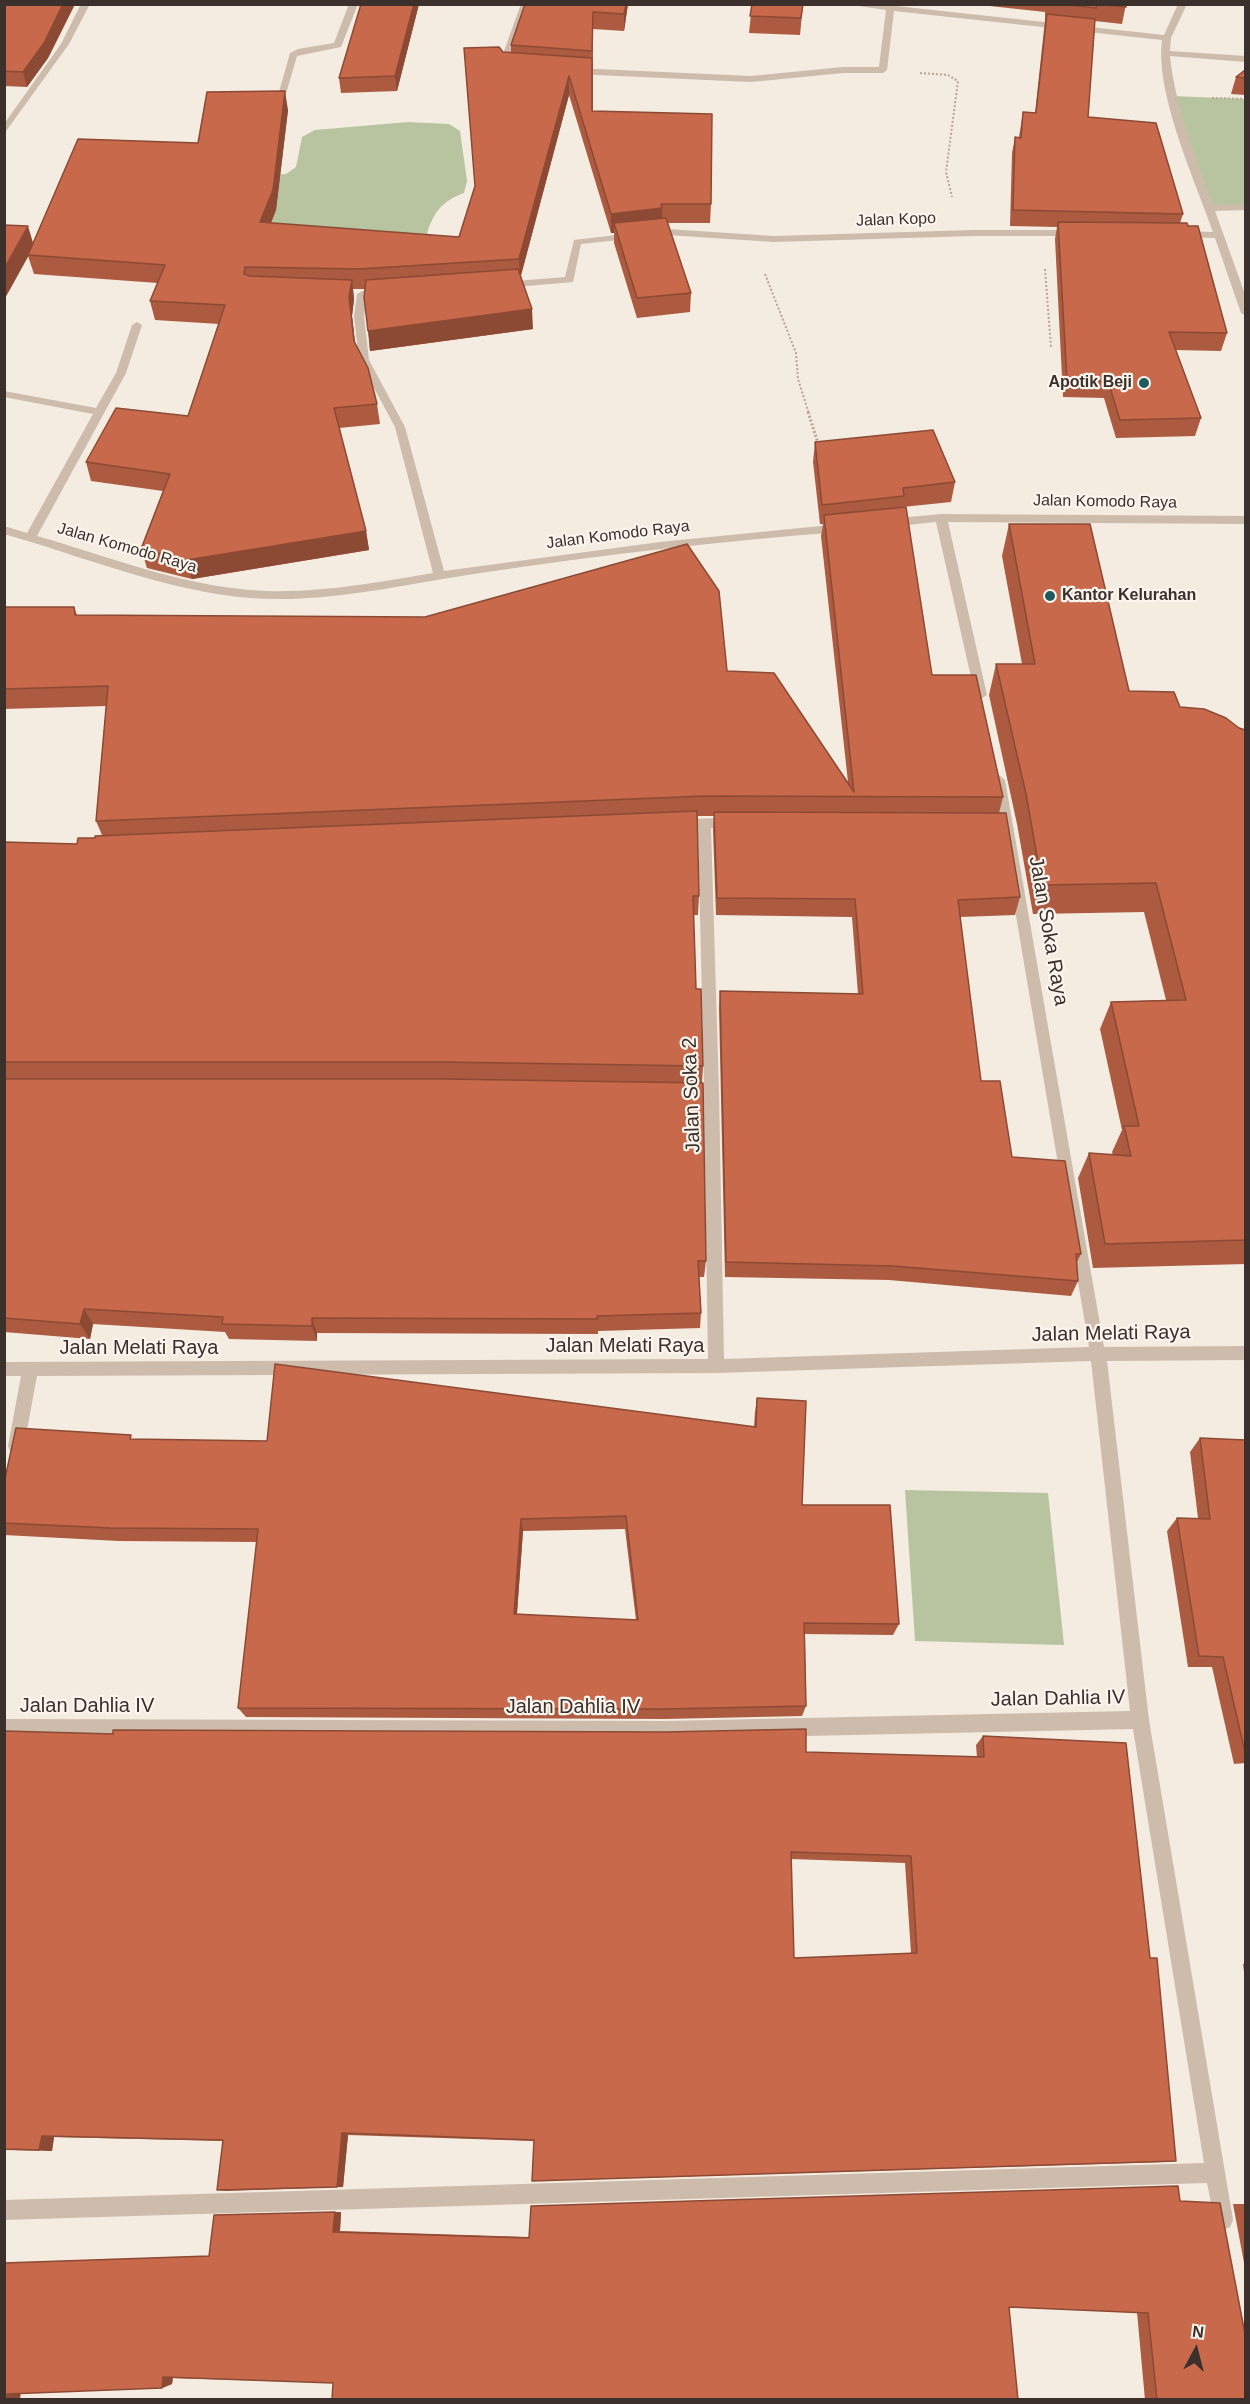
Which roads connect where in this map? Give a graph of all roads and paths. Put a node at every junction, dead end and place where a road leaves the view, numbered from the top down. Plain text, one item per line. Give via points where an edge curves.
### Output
1 (86, 4) edge
2 (354, 4) edge
3 (525, 4) edge
4 (849, 4) edge
5 (1183, 4) edge
6 (891, 7) edge
7 (1167, 38) junction
8 (1165, 53) junction
9 (1245, 59) edge
10 (524, 69) edge
11 (568, 71) edge
12 (958, 81) dead end
13 (278, 104) edge
14 (4, 131) edge
15 (1245, 207) edge
16 (1209, 208) junction
17 (960, 233) junction
18 (1040, 233) junction
19 (1089, 233) edge
20 (1171, 234) edge
21 (1217, 235) junction
22 (747, 237) junction
23 (491, 286) edge
24 (397, 292) edge
25 (1245, 313) edge
26 (137, 325) dead end
27 (1051, 348) dead end
28 (4, 394) edge
29 (100, 412) junction
30 (820, 449) edge
31 (941, 518) junction
32 (1245, 520) edge
33 (879, 524) edge
34 (850, 526) edge
35 (4, 530) edge
36 (30, 537) junction
37 (439, 575) junction
38 (983, 708) edge
39 (996, 766) edge
40 (704, 823) junction
41 (751, 823) edge
42 (668, 825) edge
43 (666, 1091) edge
44 (712, 1092) junction
45 (1245, 1353) edge
46 (1096, 1354) junction
47 (716, 1366) junction
48 (4, 1370) edge
49 (30, 1370) junction
50 (13, 1459) edge
51 (1140, 1720) junction
52 (4, 1728) edge
53 (1214, 2173) junction
54 (4, 2210) edge
55 (1226, 2232) edge

1 - 14 street via 65,44
2 - 13 street via 338,45 293,56
3 - 10 street via 504,62 507,67
4 - 6 street
5 - 7 street
6 - 7 street
6 - 11 street via 883,70 751,79
7 - 8 street
8 - 9 street
8 - 16 street via 1179,121
12 - 17 path via 946,172
15 - 16 street
16 - 21 street
17 - 18 street, Jalan Kopo
17 - 22 street, Jalan Kopo via 774,240
18 - 19 street, Jalan Kopo
18 - 27 path
20 - 21 street
21 - 25 street
22 - 23 street, Jalan Kopo via 667,232 577,242 569,280
22 - 30 path via 775,294 796,354 798,379
24 - 37 street via 356,294 364,360 400,427
26 - 29 street via 121,373
28 - 29 street
29 - 36 street
31 - 32 street, Jalan Komodo Raya
31 - 33 street, Jalan Komodo Raya
31 - 38 street
34 - 37 street, Jalan Komodo Raya via 613,550
35 - 36 street, Jalan Komodo Raya
36 - 37 street, Jalan Komodo Raya via 171,581 250,594 321,593
39 - 46 street, Jalan Soka Raya via 1003,824 1086,1275
40 - 41 street
40 - 42 street
40 - 44 street, Jalan Soka 2
43 - 44 street
44 - 47 street, Jalan Soka 2
45 - 46 street, Jalan Melati Raya
46 - 47 street, Jalan Melati Raya
46 - 51 street, Jalan Soka Raya
47 - 49 street, Jalan Melati Raya
48 - 49 street, Jalan Melati Raya
49 - 50 street
51 - 52 street, Jalan Dahlia IV via 664,1730
51 - 53 street, Jalan Soka Raya
53 - 54 street
53 - 55 street, Jalan Soka Raya

